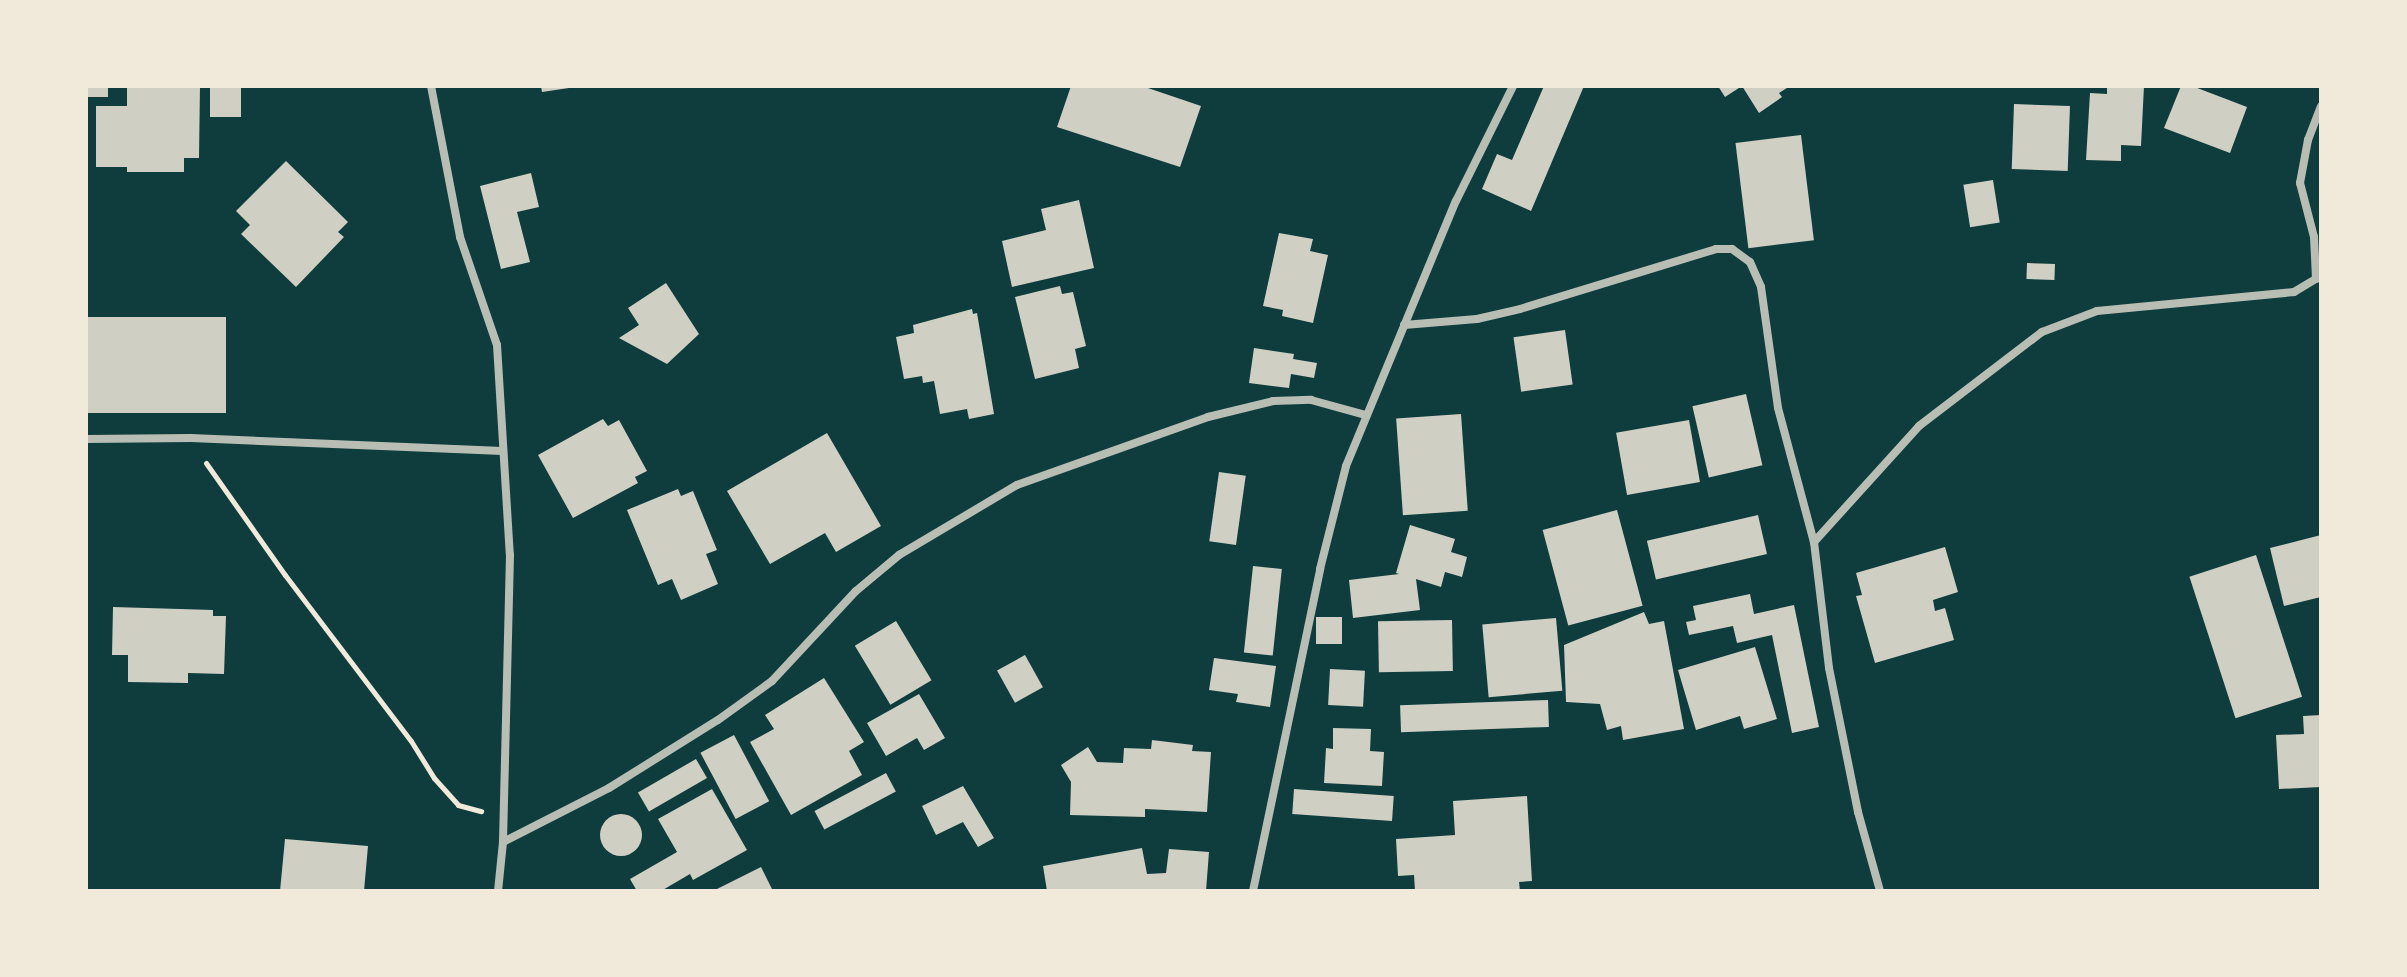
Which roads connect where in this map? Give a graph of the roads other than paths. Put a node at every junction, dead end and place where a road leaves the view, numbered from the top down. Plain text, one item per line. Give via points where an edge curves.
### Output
1 (431, 86) edge
2 (1513, 86) edge
3 (2321, 106) edge
4 (1404, 325) junction
5 (1366, 415) junction
6 (86, 439) edge
7 (503, 451) junction
8 (1814, 542) junction
9 (503, 842) junction
10 (498, 891) edge
11 (1253, 891) edge
12 (1880, 891) edge

1 - 7 street via 460,237 497,345
2 - 4 street via 1456,201
3 - 8 street via 2300,183 2314,237 2316,279 2294,292 2097,311 2042,332 1919,426
4 - 5 street
4 - 8 street via 1506,312 1716,249 1732,249 1750,262 1761,287 1778,408
5 - 9 street via 1311,400 1273,401 1208,417 1017,485 899,555 856,591 772,681 718,720 609,788
5 - 11 street via 1346,466 1320,569
6 - 7 street via 191,438
7 - 9 street via 510,555
8 - 12 street via 1829,668
9 - 10 street

